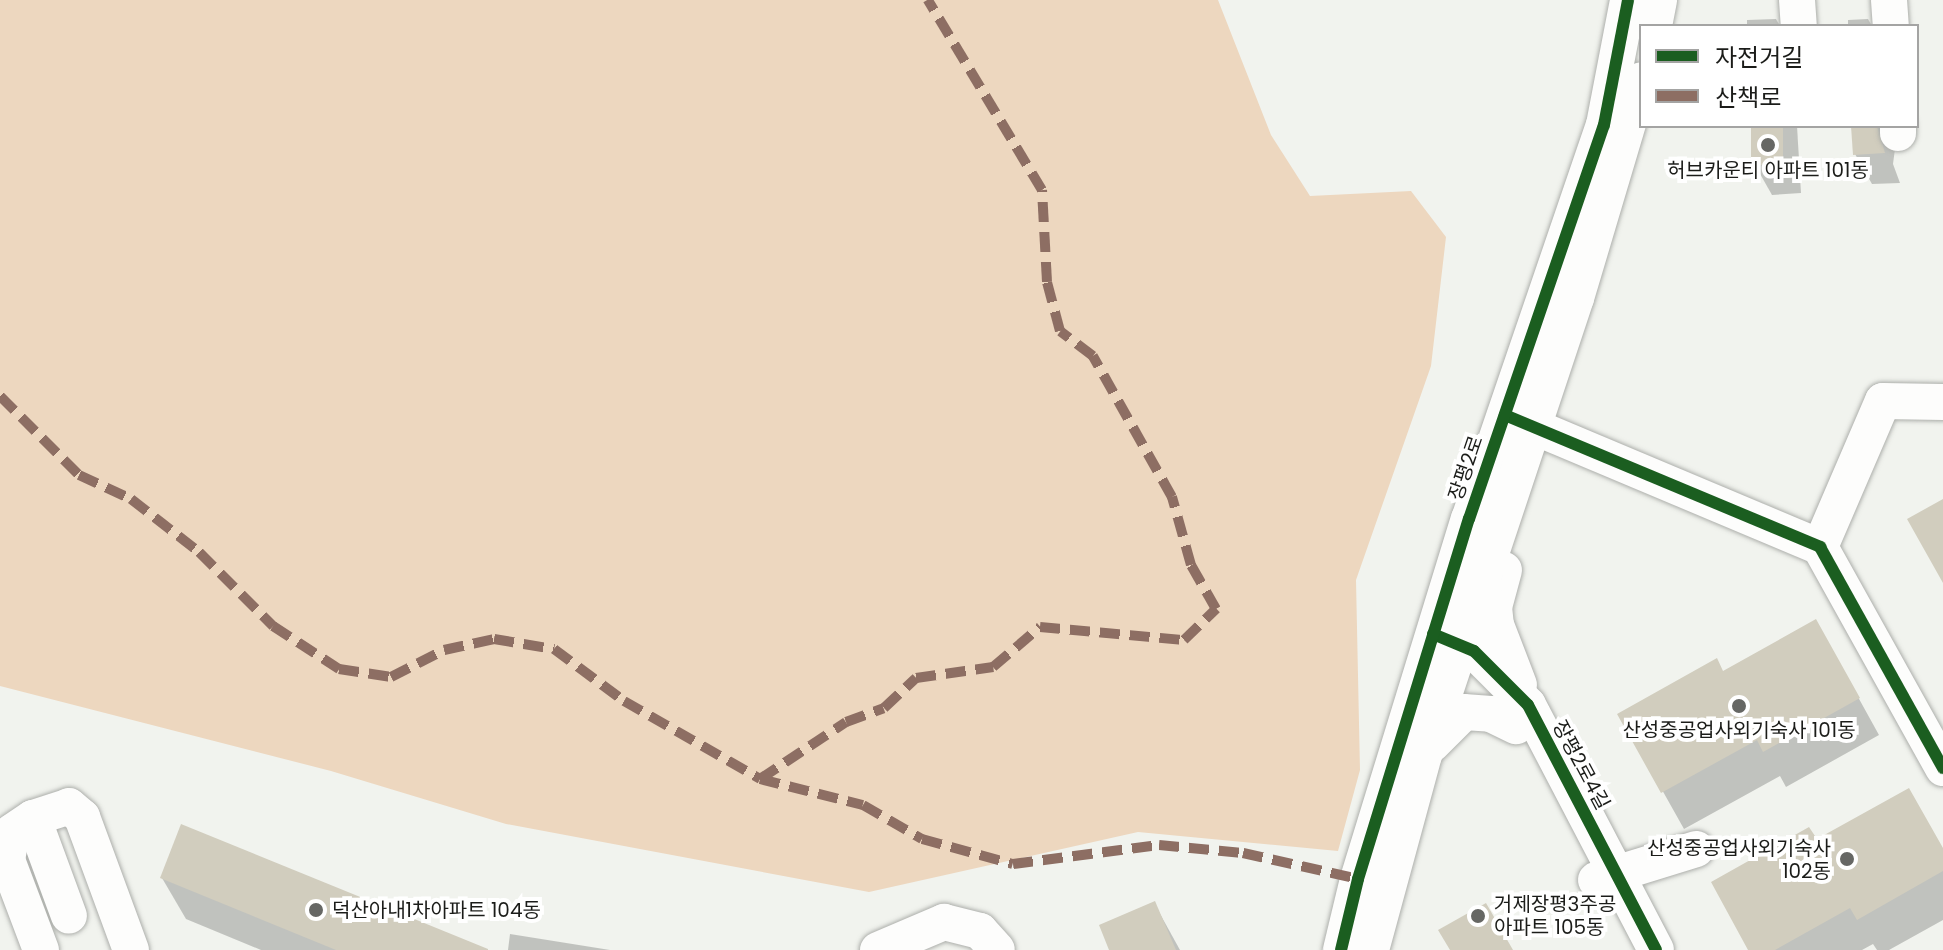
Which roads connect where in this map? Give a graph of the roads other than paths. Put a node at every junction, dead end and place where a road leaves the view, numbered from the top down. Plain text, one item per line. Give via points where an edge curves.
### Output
1 (1628, 0) edge
2 (1659, 0) edge
3 (1797, 0) edge
4 (1889, 0) edge
5 (1654, 24) edge
6 (1799, 24) edge
7 (1891, 24) edge
8 (1639, 86) edge
9 (1943, 402) edge
10 (1519, 421) junction
11 (1502, 515) junction
12 (1820, 547) junction
13 (1443, 652) junction
14 (1523, 718) junction
15 (1424, 755) junction
16 (1943, 768) edge
17 (33, 818) junction
18 (1696, 849) dead end
19 (1606, 877) junction
20 (69, 916) dead end
21 (41, 950) edge
22 (131, 950) edge
23 (878, 950) edge
24 (997, 950) edge
25 (1341, 950) edge
26 (1371, 950) edge
27 (1632, 950) edge
28 (1656, 950) edge

1 - 10 street, 장평2로 via 1604,125
2 - 5 street
3 - 6 street
4 - 7 street
8 - 10 street, 장평2로
9 - 12 street via 1883,401
10 - 11 street, 장평2로
10 - 12 street
10 - 13 street, 장평2로
11 - 13 street, 장평2로
11 - 14 street via 1512,538 1494,607
12 - 16 street
13 - 14 street, 장평2로4길
13 - 15 street, 장평2로
13 - 25 street, 장평2로
14 - 15 street via 1464,712
14 - 19 street, 장평2로4길
15 - 26 street, 장평2로
17 - 20 street
17 - 21 street via 12,832 7,860
17 - 22 street via 69,806 82,817
18 - 19 street
19 - 27 street, 장평2로4길
19 - 28 street, 장평2로4길
23 - 24 street via 944,922 980,931

